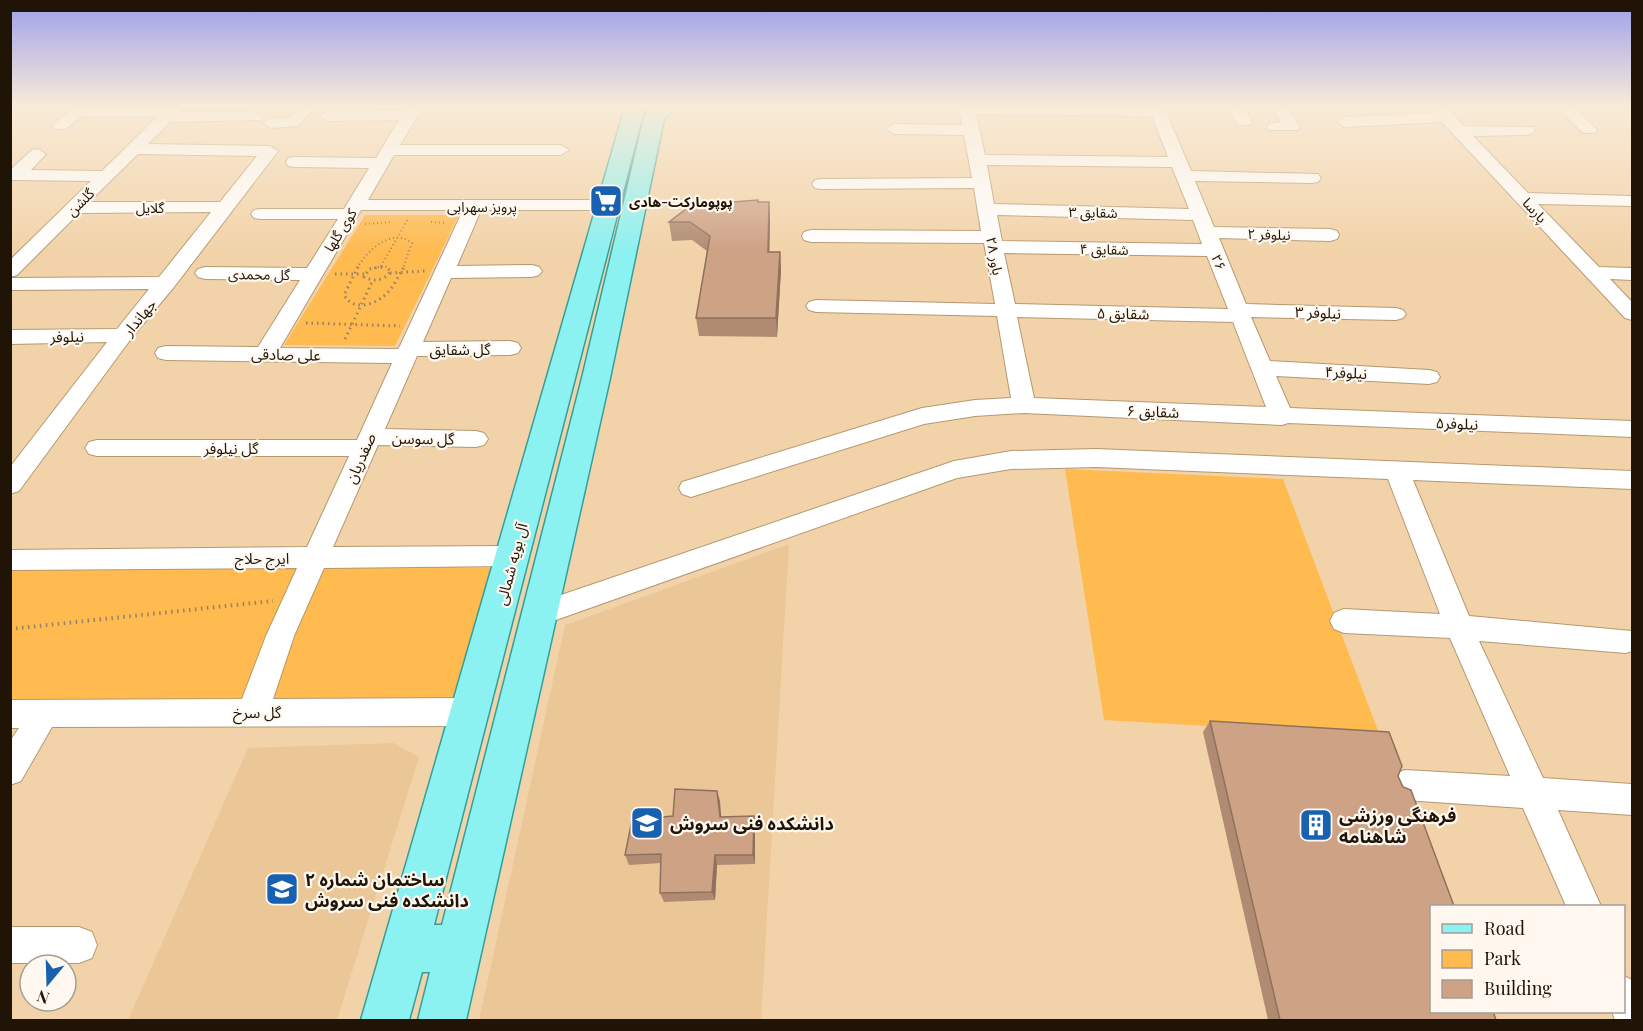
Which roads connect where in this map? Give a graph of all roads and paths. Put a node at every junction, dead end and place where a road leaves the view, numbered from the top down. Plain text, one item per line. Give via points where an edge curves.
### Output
1 (37, 155) edge
2 (128, 155) edge
3 (267, 155) edge
4 (433, 155) edge
5 (622, 155) edge
6 (643, 155) edge
7 (976, 155) edge
8 (1176, 155) edge
9 (1483, 155) edge
10 (386, 157) junction
11 (977, 160) junction
12 (294, 162) dead end
13 (1182, 169) junction
14 (13, 175) edge
15 (106, 176) junction
16 (1312, 178) dead end
17 (981, 183) junction
18 (821, 184) dead end
19 (1523, 198) junction
20 (1632, 201) edge
21 (609, 205) junction
22 (226, 207) junction
23 (74, 208) junction
24 (986, 209) junction
25 (260, 214) dead end
26 (418, 214) junction
27 (350, 215) junction
28 (470, 215) junction
29 (407, 221) junction
30 (430, 222) dead end
31 (1207, 232) junction
32 (1330, 235) dead end
33 (811, 236) dead end
34 (397, 238) junction
35 (992, 242) junction
36 (10, 245) edge
37 (36, 246) junction
38 (381, 266) junction
39 (10, 271) edge
40 (532, 271) dead end
41 (443, 272) junction
42 (205, 273) dead end
43 (390, 273) junction
44 (400, 273) junction
45 (1594, 273) junction
46 (313, 274) junction
47 (355, 274) junction
48 (364, 274) junction
49 (1632, 274) edge
50 (373, 280) junction
51 (167, 283) junction
52 (10, 284) edge
53 (360, 306) junction
54 (816, 306) dead end
55 (1005, 310) junction
56 (1240, 313) junction
57 (1396, 314) dead end
58 (1632, 314) edge
59 (284, 322) junction
60 (351, 325) junction
61 (419, 326) junction
62 (123, 335) junction
63 (10, 337) edge
64 (510, 348) dead end
65 (166, 352) dead end
66 (408, 352) junction
67 (586, 352) junction
68 (266, 354) junction
69 (339, 355) junction
70 (1263, 368) junction
71 (1429, 377) dead end
72 (1024, 405) junction
73 (1282, 417) junction
74 (1632, 429) edge
75 (476, 439) dead end
76 (367, 442) junction
77 (97, 448) dead end
78 (1396, 469) junction
79 (15, 473) edge
80 (1632, 480) edge
81 (691, 488) dead end
82 (513, 556) junction
83 (315, 557) junction
84 (10, 560) edge
85 (297, 598) junction
86 (539, 614) junction
87 (1344, 621) dead end
88 (1459, 627) junction
89 (10, 629) edge
90 (1626, 641) dead end
91 (253, 712) junction
92 (470, 712) junction
93 (10, 714) edge
94 (44, 714) junction
95 (10, 770) edge
96 (1406, 785) edge
97 (1534, 792) junction
98 (1632, 800) edge
99 (1584, 905) edge
100 (10, 945) edge
101 (79, 945) dead end
102 (459, 948) junction
103 (405, 949) junction
104 (386, 1020) edge
105 (442, 1020) edge

1 - 14 street
2 - 15 street, گلشن
3 - 22 street, جهاندار
4 - 10 street
5 - 21 main road, آل بویه شمالی
6 - 67 main road, آل بویه شمالی
7 - 11 street, باور ۲۸
8 - 13 street, ۲۶
9 - 19 street, پارسا
10 - 12 street
10 - 27 street, کوی گلها
11 - 13 street
11 - 17 street, باور ۲۸
13 - 16 street
13 - 31 street, ۲۶
14 - 15 street
15 - 23 street, گلشن
17 - 18 street
17 - 24 street, باور ۲۸
19 - 20 street
19 - 45 street, پارسا
21 - 28 street, پرویز سهرابی
21 - 67 main road, آل بویه شمالی
22 - 23 street, گلایل
22 - 51 street, جهاندار
23 - 37 street, گلشن
24 - 31 street, شقایق ۳
24 - 35 street, باور ۲۸
25 - 27 street, پرویز سهرابی
26 - 27 street, پرویز سهرابی
26 - 28 street, پرویز سهرابی
26 - 29 path
26 - 29 path
27 - 29 path
27 - 46 street, کوی گلها
28 - 30 path
28 - 41 street, صفدریان
29 - 34 path
31 - 32 street, نیلوفر ۲
31 - 35 street, شقایق ۴
31 - 56 street, ۲۶
33 - 35 street, شقایق ۴
34 - 38 path
34 - 44 path via 412,243
34 - 47 path via 376,243
35 - 55 street, باور ۲۸
36 - 37 street
37 - 39 street, گلشن
38 - 43 path via 390,269
38 - 48 path
40 - 41 street
41 - 44 path
41 - 61 street, صفدریان
42 - 46 street, گل محمدی
43 - 44 path
43 - 50 path
44 - 53 path via 387,295
45 - 49 street
45 - 58 street, پارسا
46 - 47 path
46 - 59 street, کوی گلها
47 - 48 path
47 - 53 path via 344,295 346,301
48 - 50 path via 366,279
50 - 53 path
51 - 52 street
51 - 62 street, جهاندار
53 - 60 path
54 - 55 street, شقایق ۵
55 - 56 street, شقایق ۵
55 - 72 street, باور ۲۸
56 - 57 street, نیلوفر ۳
56 - 70 street, ۲۶
59 - 60 path
59 - 68 street, کوی گلها
60 - 61 path
60 - 69 path
61 - 66 street, صفدریان
62 - 63 street, نیلوفر
62 - 79 street, جهاندار
64 - 66 street, گل شقایق
65 - 68 street, علی صادقی
66 - 69 street, علی صادقی
66 - 76 street, صفدریان
67 - 82 main road, آل بویه شمالی
67 - 86 main road, آل بویه شمالی
68 - 69 street, علی صادقی
70 - 71 street, نیلوفر۴
70 - 73 street, ۲۶
72 - 73 street, شقایق ۶
72 - 81 street, شقایق ۶ via 922,416
73 - 74 street, نیلوفر۵
75 - 76 street, گل سوسن
76 - 77 street, گل نیلوفر
76 - 83 street, صفدریان
78 - 80 street
78 - 86 street via 1096,458 1011,460 954,470
78 - 88 street
82 - 83 street, ایرج حلاج
82 - 92 main road, آل بویه شمالی
83 - 84 street, ایرج حلاج
83 - 85 street, صفدریان
85 - 89 path
85 - 91 street, صفدریان
86 - 102 main road, آل بویه شمالی
87 - 88 street
88 - 90 street
88 - 97 street
91 - 92 street, گل سرخ
91 - 94 street, گل سرخ
92 - 103 main road, آل بویه شمالی
93 - 94 street, گل سرخ
94 - 95 street
96 - 97 street
97 - 98 street
97 - 99 street
100 - 101 street
102 - 103 main road
102 - 105 main road, آل بویه شمالی
103 - 104 main road, آل بویه شمالی

